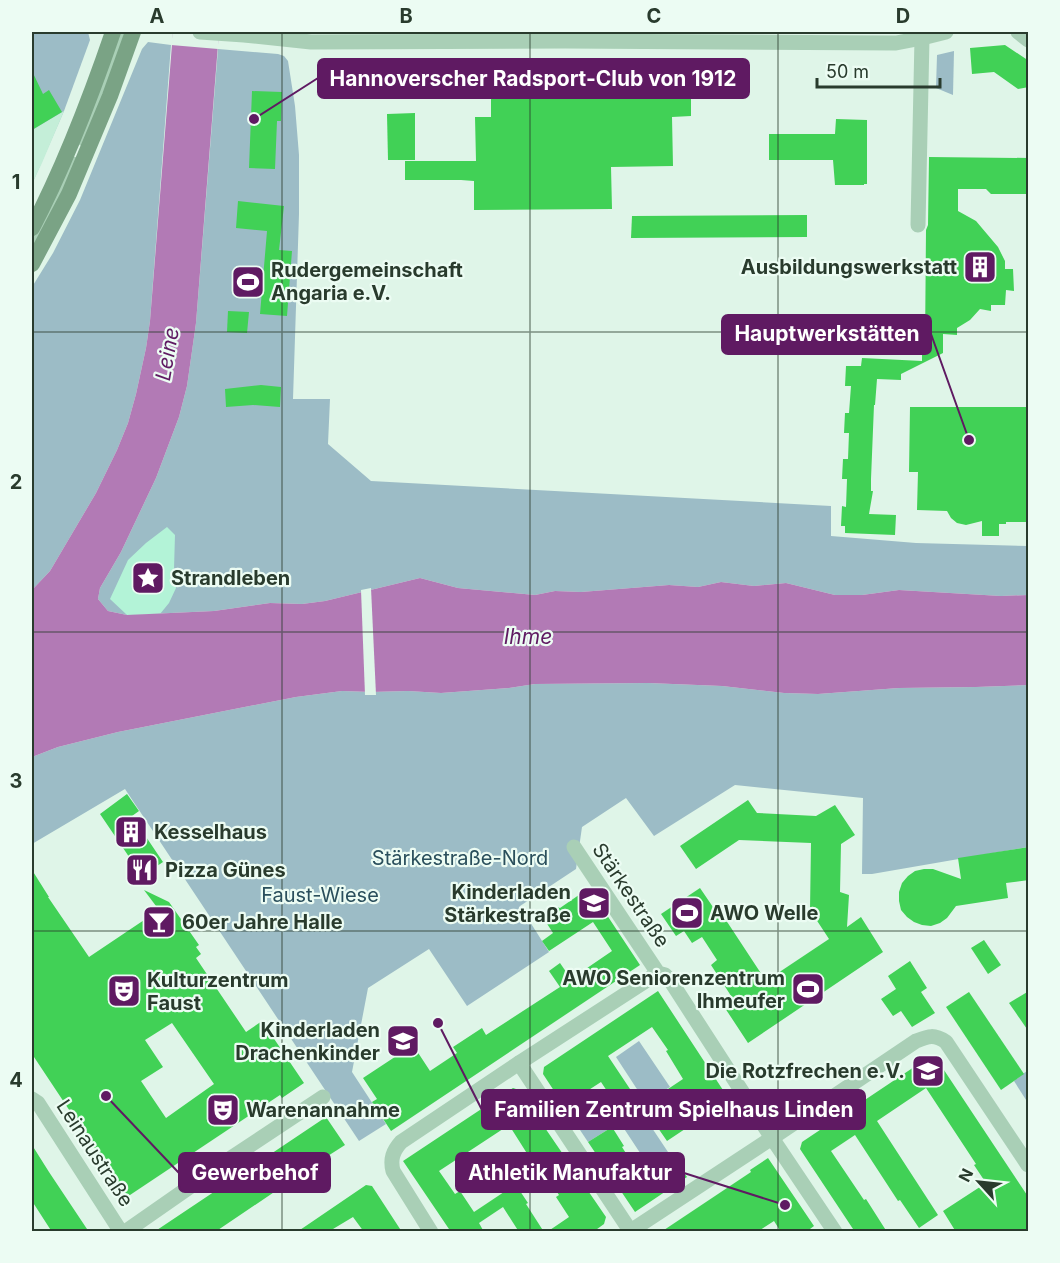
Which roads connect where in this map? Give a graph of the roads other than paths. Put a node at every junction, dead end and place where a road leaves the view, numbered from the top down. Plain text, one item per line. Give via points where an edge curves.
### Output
1 (113, 32) edge
2 (123, 32) edge
3 (133, 32) edge
4 (200, 32) edge
5 (946, 32) edge
6 (1018, 32) edge
7 (300, 36) edge
8 (852, 37) edge
9 (922, 38) junction
10 (1029, 40) edge
11 (918, 225) dead end
12 (32, 228) edge
13 (32, 248) edge
14 (32, 264) edge
15 (574, 847) dead end
16 (658, 973) junction
17 (519, 1063) junction
18 (323, 1097) dead end
19 (32, 1099) edge
20 (772, 1138) junction
21 (1029, 1165) edge
22 (630, 1231) edge
23 (123, 1232) edge
24 (431, 1232) edge
25 (835, 1232) edge

1 - 12 main road via 53,188
2 - 13 street via 81,147
3 - 14 main road via 69,194
4 - 7 street
5 - 9 street
6 - 10 street
7 - 8 street via 322,42
8 - 9 street via 896,43
9 - 11 street
15 - 16 street, Stärkestraße via 601,897
16 - 17 street
16 - 20 street, Stärkestraße via 670,980
17 - 22 street
17 - 24 street via 401,1142 392,1156 393,1171
18 - 23 street
19 - 23 street, Leinaustraße
20 - 21 street via 916,1041 938,1036 952,1050
20 - 22 street
20 - 25 street, Stärkestraße

